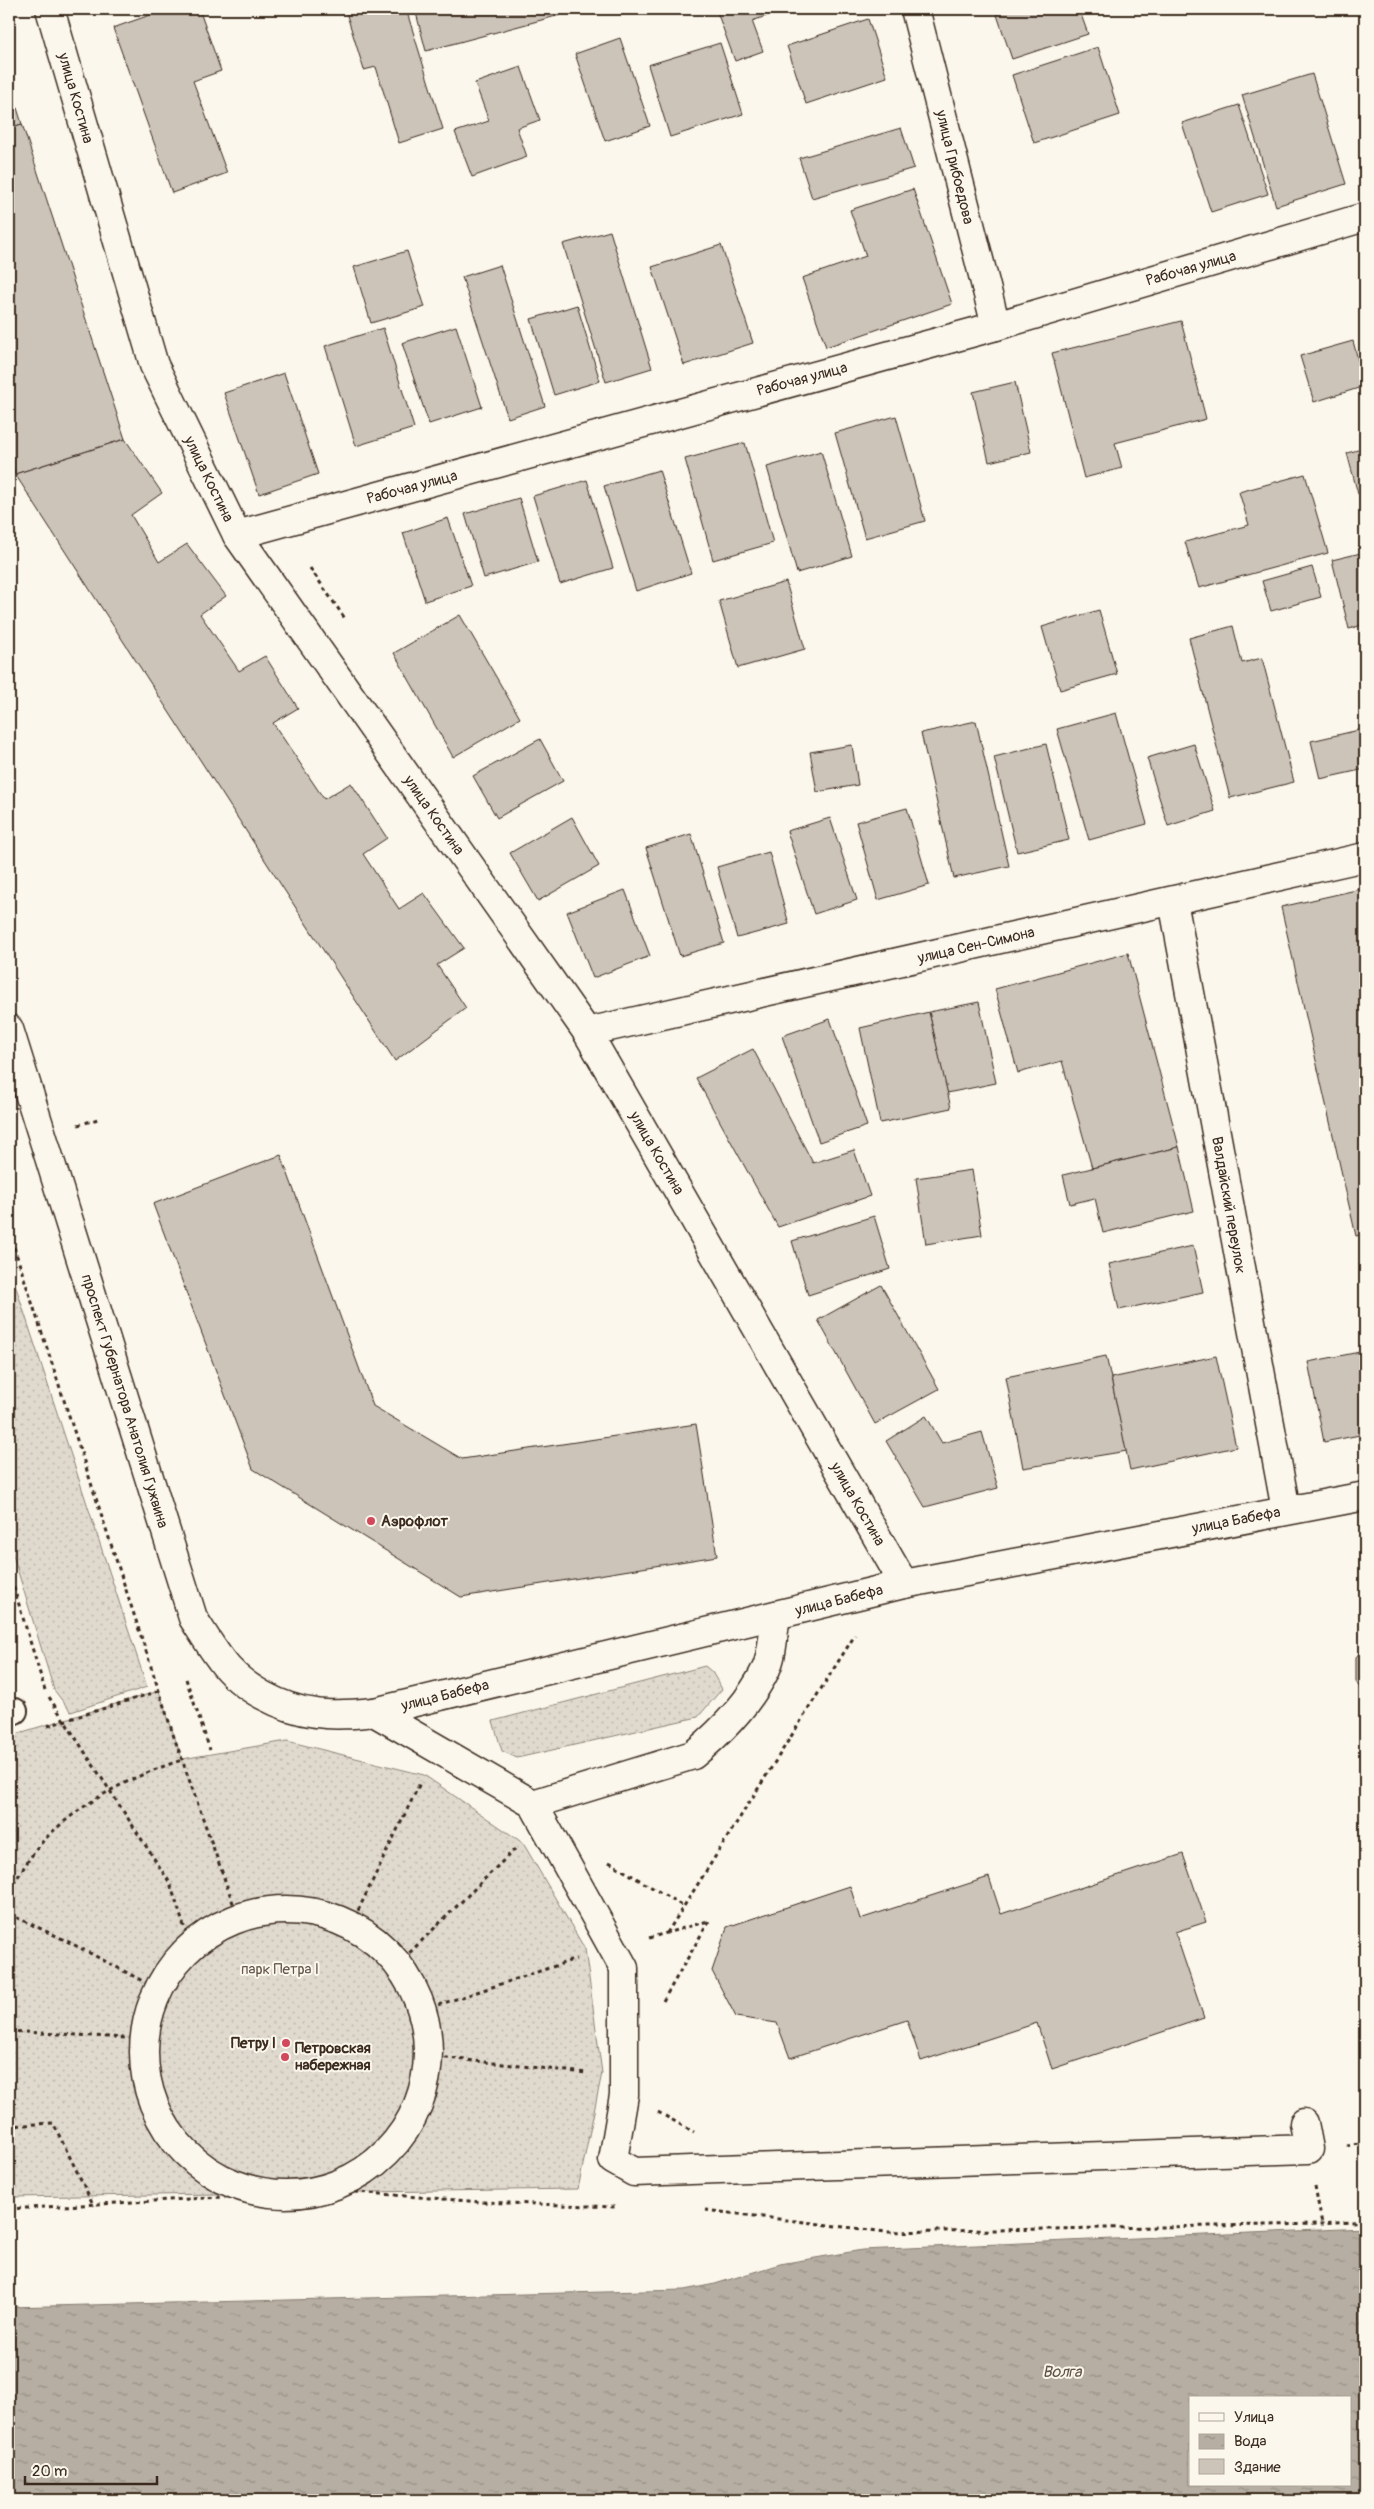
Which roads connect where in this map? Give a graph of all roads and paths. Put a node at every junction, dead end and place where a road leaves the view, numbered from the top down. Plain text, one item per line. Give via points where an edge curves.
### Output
1 (50, 9) edge
2 (915, 9) edge
3 (1364, 222) edge
4 (996, 326) junction
5 (276, 524) junction
6 (237, 534) junction
7 (352, 628) dead end
8 (1365, 857) edge
9 (1173, 900) junction
10 (9, 1029) edge
11 (588, 1032) junction
12 (9, 1232) edge
13 (1365, 1496) edge
14 (1286, 1510) junction
15 (9, 1572) edge
16 (894, 1587) junction
17 (776, 1615) junction
18 (159, 1691) junction
19 (374, 1712) junction
20 (316, 1714) joint
21 (64, 1720) junction
22 (46, 1726) dead end
23 (436, 1749) junction
24 (182, 1760) junction
25 (110, 1791) junction
26 (537, 1813) junction
27 (600, 1857) dead end
28 (9, 1890) edge
29 (684, 1906) junction
30 (9, 1914) edge
31 (238, 1917) junction
32 (351, 1925) junction
33 (667, 1933) junction
34 (190, 1945) junction
35 (613, 1948) junction
36 (398, 1964) junction
37 (156, 1988) junction
38 (662, 2003) dead end
39 (423, 2010) junction
40 (9, 2030) edge
41 (142, 2039) junction
42 (429, 2056) junction
43 (624, 2078) junction
44 (656, 2110) dead end
45 (1304, 2123) dead end
46 (9, 2126) edge
47 (696, 2133) dead end
48 (331, 2190) junction
49 (259, 2195) junction
50 (94, 2206) junction
51 (620, 2206) dead end
52 (9, 2209) edge
53 (704, 2209) dead end
54 (1365, 2221) edge

1 - 6 street, улица Костина via 154,365
2 - 4 street, улица Грибоедова
3 - 4 street, Рабочая улица
4 - 5 street, Рабочая улица
5 - 6 street, Рабочая улица
5 - 7 path
6 - 11 street, улица Костина
8 - 9 street, улица Сен-Симона
9 - 11 street, улица Сен-Симона
9 - 14 street, Валдайский переулок
10 - 20 street, проспект Губернатора Анатолия Гужвина via 193,1618 221,1661 239,1679 290,1707
11 - 16 street, улица Костина
12 - 18 path
13 - 14 street, улица Бабефа
14 - 16 street, улица Бабефа
15 - 21 path via 45,1691
16 - 17 street, улица Бабефа
16 - 29 path
17 - 19 street, улица Бабефа
17 - 26 street via 766,1668 749,1696 712,1739 693,1755
18 - 21 path
18 - 24 path
19 - 20 street, улица Бабефа
19 - 23 street
21 - 22 path
21 - 25 path
23 - 26 street
23 - 32 path
24 - 25 path via 153,1769
24 - 31 path
25 - 28 path via 95,1798 46,1838
25 - 34 path via 170,1883
26 - 35 street
26 - 36 path
27 - 29 path
29 - 33 path
30 - 37 path
31 - 32 street via 295,1909
31 - 34 street
32 - 36 street via 376,1942
33 - 35 path
33 - 38 path via 709,1921
34 - 37 street
35 - 39 path
35 - 43 street via 624,1968
36 - 39 street
37 - 41 street via 146,2013
39 - 42 street
40 - 41 path
41 - 49 street via 150,2103 192,2163
42 - 43 path
42 - 48 street via 416,2113 382,2160
43 - 45 street via 613,2160 634,2172 1310,2149
44 - 47 path
46 - 50 path via 53,2123
48 - 49 street
48 - 51 path via 481,2202
49 - 50 path
50 - 52 path
53 - 54 path via 886,2232

